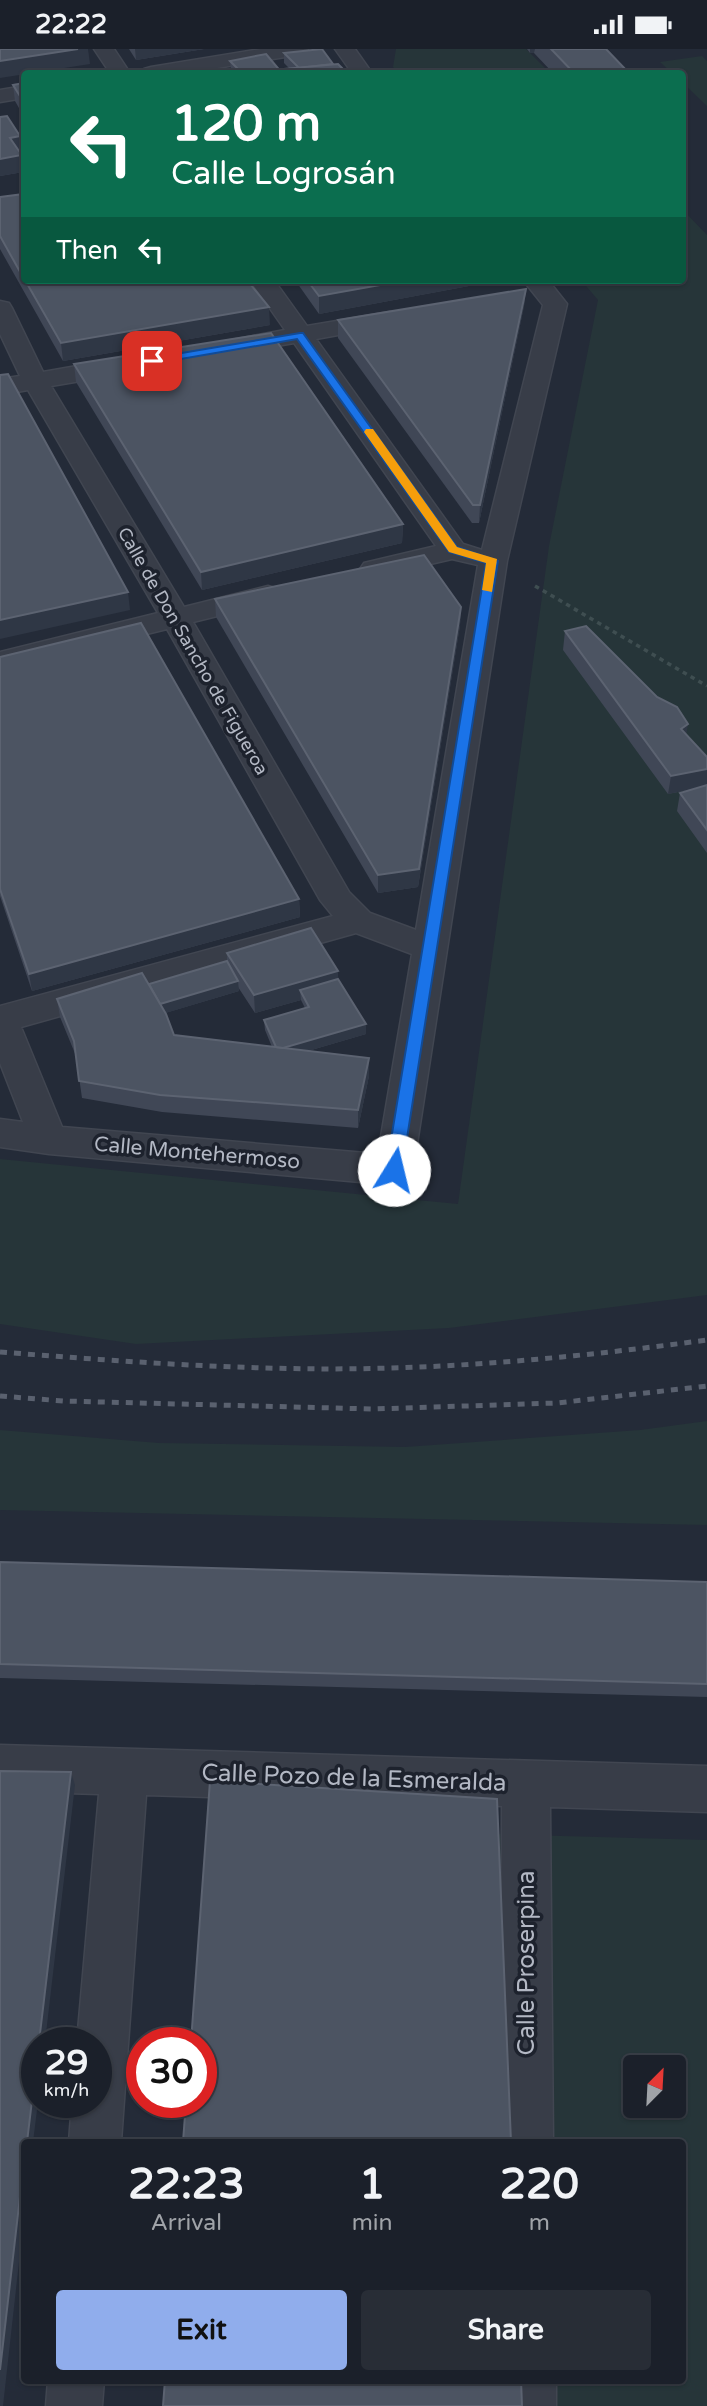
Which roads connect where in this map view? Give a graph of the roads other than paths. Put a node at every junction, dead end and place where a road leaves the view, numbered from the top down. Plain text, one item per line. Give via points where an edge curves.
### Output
1 (104, 49) edge
2 (298, 49) edge
3 (345, 49) edge
4 (118, 70) edge
5 (168, 70) edge
6 (360, 70) edge
7 (21, 92) edge
8 (0, 96) edge
9 (265, 284) edge
10 (532, 289) edge
11 (0, 308) edge
12 (411, 315) edge
13 (300, 336) junction
14 (207, 351) edge
15 (152, 361) edge
16 (35, 381) junction
17 (0, 387) edge
18 (453, 549) junction
19 (492, 561) junction
20 (345, 576) edge
21 (293, 589) edge
22 (175, 617) junction
23 (0, 661) edge
24 (358, 921) junction
25 (430, 948) junction
26 (0, 1019) edge
27 (0, 1133) edge
28 (49, 1140) junction
29 (0, 1768) edge
30 (124, 1771) junction
31 (526, 1783) junction
32 (707, 1790) edge
33 (95, 2139) edge
34 (527, 2139) edge
35 (76, 2384) edge
36 (528, 2384) edge
37 (74, 2406) edge
38 (528, 2406) edge

1 - 4 street
2 - 5 street
3 - 6 street
7 - 8 street
9 - 13 street
10 - 19 street via 555,304
11 - 16 street, Calle de Don Sancho de Figueroa
12 - 13 street
13 - 14 street
13 - 18 street
15 - 16 street
16 - 17 street
16 - 22 street, Calle de Don Sancho de Figueroa
18 - 19 street
18 - 20 street
19 - 25 street
21 - 22 street
22 - 23 street
22 - 24 street, Calle de Don Sancho de Figueroa via 337,900
24 - 25 street, Calle de Don Sancho de Figueroa
24 - 26 street
25 - 28 street, Calle Montehermoso via 394,1170
26 - 28 street
27 - 28 street, Calle Montehermoso
29 - 30 street, Calle Pozo de la Esmeralda
30 - 31 street, Calle Pozo de la Esmeralda
30 - 33 street
31 - 32 street, Calle Pozo de la Esmeralda
31 - 34 street, Calle Proserpina
35 - 37 street
36 - 38 street

